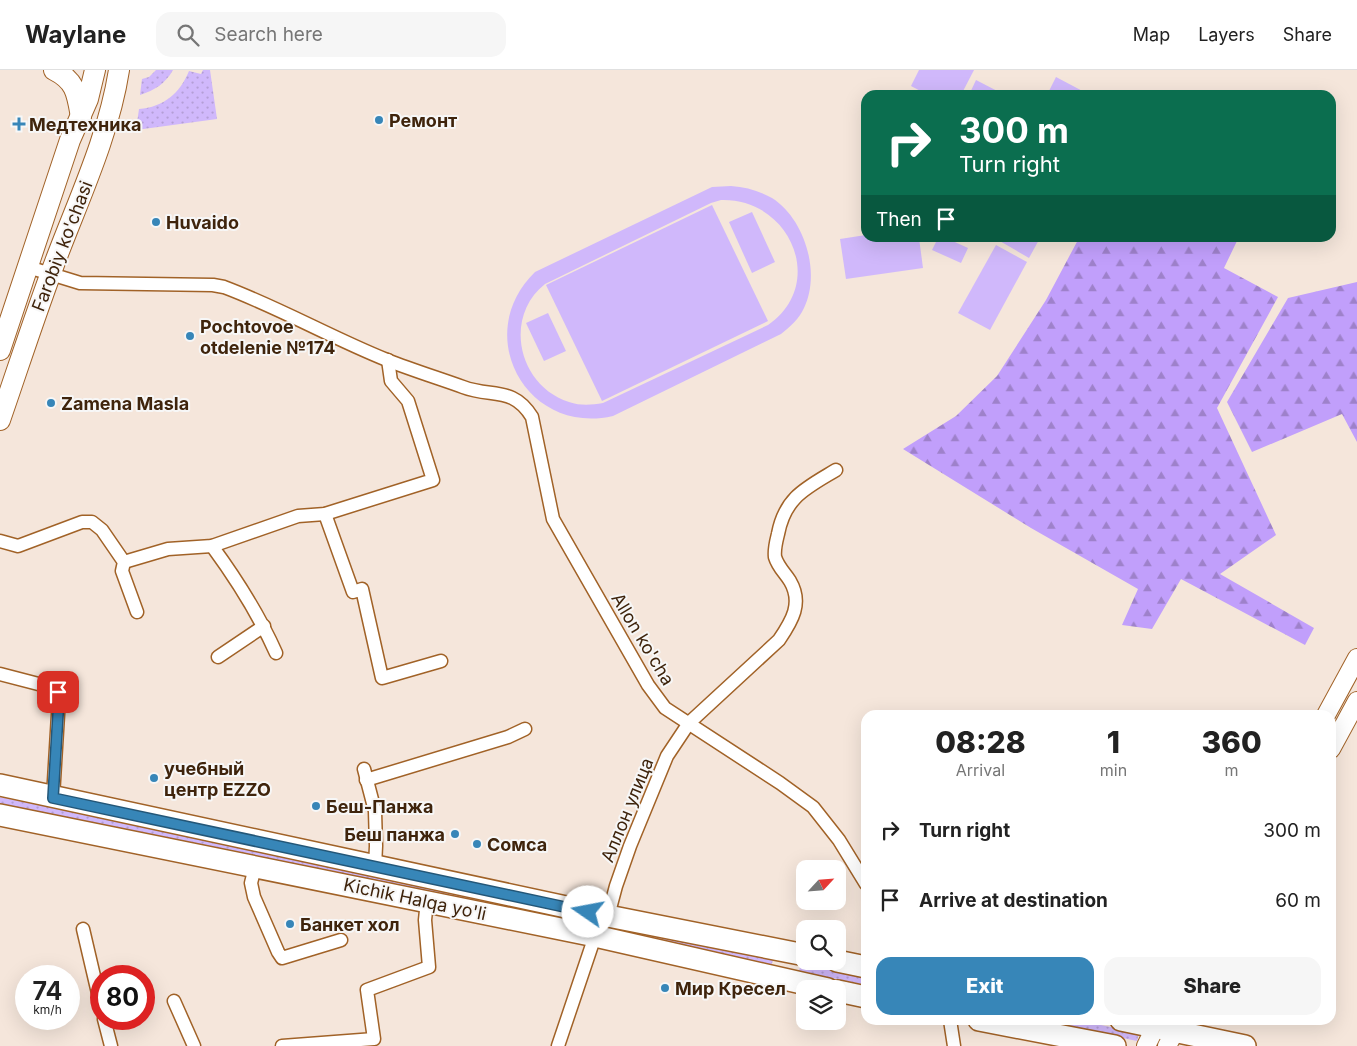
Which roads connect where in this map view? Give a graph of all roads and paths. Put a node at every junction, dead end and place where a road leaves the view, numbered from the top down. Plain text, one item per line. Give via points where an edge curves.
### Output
1 (54, 70) edge
2 (95, 70) edge
3 (119, 70) edge
4 (81, 117) junction
5 (28, 268) junction
6 (50, 275) junction
7 (0, 350) edge
8 (388, 360) junction
9 (0, 420) edge
10 (836, 470) dead end
11 (325, 514) junction
12 (0, 541) edge
13 (212, 546) junction
14 (124, 562) junction
15 (137, 612) dead end
16 (264, 626) junction
17 (276, 653) dead end
18 (218, 657) dead end
19 (1357, 658) edge
20 (441, 661) dead end
21 (0, 674) edge
22 (1357, 701) edge
23 (1329, 710) edge
24 (689, 722) junction
25 (525, 729) dead end
26 (1336, 740) edge
27 (0, 785) edge
28 (53, 798) junction
29 (0, 815) edge
30 (375, 866) junction
31 (256, 867) junction
32 (861, 876) edge
33 (427, 902) junction
34 (608, 916) junction
35 (83, 929) dead end
36 (595, 936) junction
37 (341, 940) dead end
38 (796, 953) edge
39 (846, 961) edge
40 (861, 962) edge
41 (91, 965) edge
42 (782, 979) junction
43 (796, 982) edge
44 (846, 993) edge
45 (861, 996) edge
46 (174, 1001) dead end
47 (951, 1025) edge
48 (1005, 1025) edge
49 (1139, 1025) edge
50 (107, 1030) edge
51 (1164, 1032) edge
52 (111, 1046) edge
53 (194, 1046) edge
54 (282, 1046) edge
55 (558, 1046) edge
56 (954, 1046) edge
57 (1115, 1046) edge
58 (1245, 1046) edge

1 - 4 main road via 70,80 75,88
2 - 4 main road, Farobiy ko'chasi
3 - 6 main road, Farobiy ko'chasi via 99,150
4 - 5 main road, Farobiy ko'chasi via 67,148
5 - 6 street
5 - 7 main road, Farobiy ko'chasi
6 - 8 street via 80,283 224,287
6 - 9 main road, Farobiy ko'chasi
8 - 11 street via 391,381 408,401 433,480
8 - 24 street, Allon ko'cha via 467,389 519,400 526,408 532,417 554,519 648,684 666,708
10 - 24 street, Аллон улица via 798,494 781,519 775,557 794,587 797,602 789,625 779,640
11 - 13 street via 298,516
11 - 20 street via 353,592 362,589 382,678
12 - 14 street via 18,546 82,522 92,522 102,530
13 - 14 street via 168,550
13 - 16 street
14 - 15 street via 122,571
16 - 17 street
16 - 18 street
19 - 23 main road
21 - 28 street via 58,692
22 - 26 main road
24 - 32 street, Allon ko'cha via 813,807
24 - 34 street, Аллон улица via 667,756 622,870
25 - 30 street via 508,737 365,775 375,811
27 - 28 highway, Kichik Halqa yo'li
28 - 30 highway, Kichik Halqa yo'li
29 - 31 highway, Kichik Halqa yo'li
30 - 34 highway, Kichik Halqa yo'li
31 - 33 highway, Kichik Halqa yo'li
31 - 37 street via 251,883 254,897 282,958
33 - 36 highway, Kichik Halqa yo'li
33 - 54 street via 425,920 429,967 367,990 374,1039
34 - 38 highway, Kichik Halqa yo'li
35 - 41 street
36 - 42 highway, Kichik Halqa yo'li
36 - 55 street
38 - 42 highway
39 - 40 highway
42 - 43 highway, Kichik Halqa yo'li
44 - 45 highway
46 - 53 street
47 - 56 street
48 - 57 highway
49 - 51 highway
50 - 52 street
51 - 58 highway

